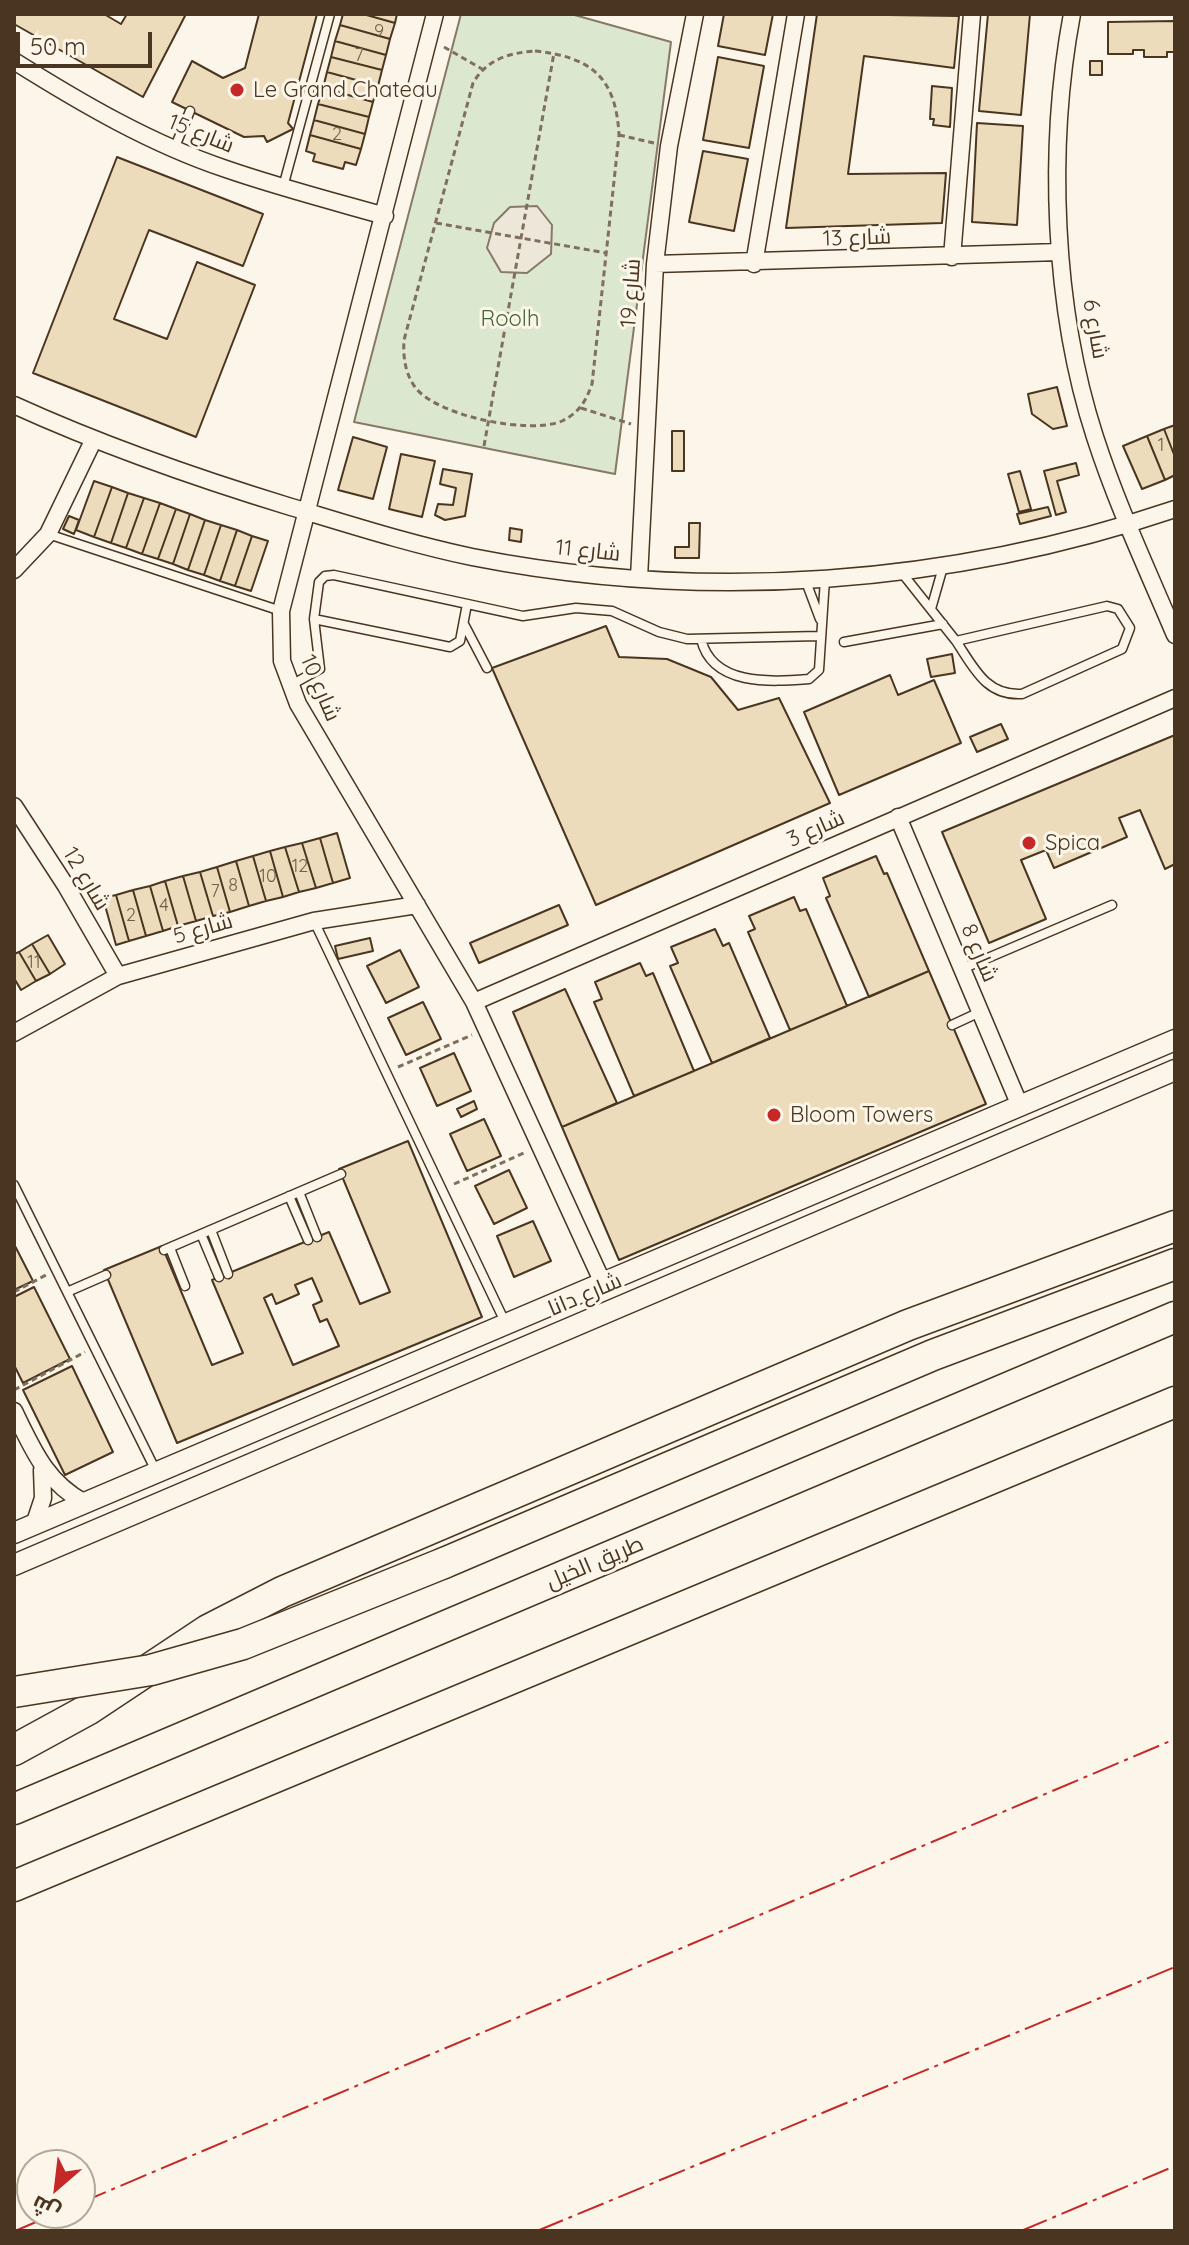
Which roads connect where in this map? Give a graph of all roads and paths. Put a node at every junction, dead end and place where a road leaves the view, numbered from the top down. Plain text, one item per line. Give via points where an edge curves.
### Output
1 (330, 14) edge
2 (435, 14) edge
3 (695, 14) edge
4 (796, 14) edge
5 (972, 14) edge
6 (1072, 14) edge
7 (429, 39) junction
8 (554, 53) junction
9 (14, 61) edge
10 (482, 69) junction
11 (190, 111) dead end
12 (619, 135) junction
13 (669, 146) junction
14 (174, 149) junction
15 (283, 187) junction
16 (385, 216) junction
17 (435, 223) junction
18 (521, 238) junction
19 (1060, 252) junction
20 (606, 253) junction
21 (952, 257) junction
22 (655, 264) junction
23 (754, 264) junction
24 (14, 405) edge
25 (581, 408) junction
26 (489, 419) junction
27 (645, 428) junction
28 (93, 441) junction
29 (484, 446) dead end
30 (1175, 509) edge
31 (307, 511) junction
32 (1128, 525) junction
33 (48, 534) junction
34 (943, 567) junction
35 (14, 570) edge
36 (902, 573) junction
37 (639, 578) junction
38 (805, 579) junction
39 (825, 579) junction
40 (467, 604) junction
41 (931, 609) junction
42 (281, 611) junction
43 (314, 619) junction
44 (820, 620) junction
45 (464, 624) junction
46 (943, 624) junction
47 (1174, 631) edge
48 (819, 636) junction
49 (701, 639) junction
50 (956, 641) junction
51 (844, 642) dead end
52 (487, 668) dead end
53 (290, 685) junction
54 (1175, 698) edge
55 (14, 806) edge
56 (898, 817) junction
57 (417, 905) junction
58 (1112, 905) dead end
59 (314, 921) junction
60 (962, 969) junction
61 (118, 976) junction
62 (474, 1002) junction
63 (980, 1012) junction
64 (952, 1025) dead end
65 (486, 1029) junction
66 (14, 1033) edge
67 (1175, 1040) edge
68 (1175, 1070) edge
69 (388, 1071) junction
70 (1021, 1105) junction
71 (1043, 1127) junction
72 (1022, 1135) junction
73 (421, 1140) junction
74 (410, 1144) dead end
75 (540, 1146) junction
76 (341, 1174) dead end
77 (14, 1185) edge
78 (443, 1189) junction
79 (299, 1192) junction
80 (289, 1196) junction
81 (1175, 1226) edge
82 (206, 1232) junction
83 (1175, 1264) edge
84 (56, 1270) junction
85 (106, 1275) dead end
86 (224, 1275) dead end
87 (600, 1282) junction
88 (185, 1286) dead end
89 (14, 1292) edge
90 (67, 1292) junction
91 (620, 1306) junction
92 (600, 1315) junction
93 (1175, 1317) edge
94 (505, 1323) junction
95 (94, 1347) junction
96 (14, 1390) edge
97 (1175, 1402) edge
98 (14, 1411) edge
99 (42, 1470) junction
100 (157, 1472) junction
101 (85, 1503) junction
102 (34, 1525) junction
103 (14, 1533) edge
104 (14, 1565) edge
105 (14, 1692) edge
106 (14, 1750) edge
107 (14, 1809) edge
108 (14, 1886) edge

1 - 15 lane
2 - 7 street, شارع 10
3 - 13 street, شارع 19
4 - 23 street
5 - 21 street
6 - 19 street, شارع 6 via 1060,135
7 - 10 path
7 - 16 street, شارع 10
8 - 10 path via 516,52
8 - 12 path via 590,65 603,79 618,116
8 - 18 path
9 - 14 street, شارع 15 via 112,120
10 - 17 path via 470,91
11 - 14 lane
12 - 13 path
12 - 20 path
13 - 22 street, شارع 19
14 - 15 street, شارع 15
15 - 16 street, شارع 15
16 - 31 street, شارع 10
17 - 18 path
17 - 26 path via 404,340 408,373 416,388 443,409
18 - 20 path
18 - 26 path
19 - 21 street, شارع 13
19 - 32 street, شارع 6 via 1094,435
20 - 25 path via 592,384
21 - 23 street, شارع 13
22 - 23 street, شارع 13
22 - 27 street, شارع 19
24 - 28 street, شارع 11
25 - 26 path via 560,421 536,426
25 - 27 path
26 - 29 path
27 - 37 street, شارع 19
28 - 31 street, شارع 11
28 - 33 street
30 - 32 street, شارع 11
31 - 37 street, شارع 11 via 472,557
31 - 42 street, شارع 10
32 - 34 street, شارع 11
32 - 47 street, شارع 6
33 - 35 street
33 - 42 lane
34 - 36 street, شارع 11
34 - 41 lane
36 - 39 street, شارع 11
36 - 41 lane
37 - 38 street, شارع 11
38 - 39 street, شارع 11
38 - 44 lane
39 - 44 lane
40 - 43 lane via 330,575 319,582
40 - 45 lane
40 - 49 lane via 523,616 594,608 673,637
41 - 46 lane
42 - 53 street, شارع 10 via 281,649
43 - 45 lane via 450,647 460,641
43 - 53 lane via 320,669
44 - 48 lane
45 - 52 lane
46 - 50 lane
46 - 51 lane
48 - 49 lane
48 - 49 lane via 815,676 770,680 719,669 707,658
50 - 50 lane via 983,682 1008,695 1022,694 1122,649 1130,628 1118,609 1107,606
53 - 57 street, شارع 10
54 - 56 street, شارع 3
55 - 61 street, شارع 12
56 - 60 street, شارع 8
56 - 62 street, شارع 3
57 - 59 street, شارع 5
57 - 62 street, شارع 10
58 - 60 lane
59 - 61 street, شارع 5
59 - 69 lane
60 - 63 street, شارع 8
61 - 66 street, شارع 5
62 - 65 street, شارع 10
63 - 64 lane
63 - 70 street, شارع 8
65 - 69 path
65 - 75 street, شارع 10
67 - 70 street, شارع دانا
68 - 71 street, شارع دانا
69 - 73 lane
70 - 71 street via 1044,1104 1048,1110
70 - 72 street via 1008,1126
70 - 87 street, شارع دانا
71 - 72 street, شارع دانا
72 - 91 street, شارع دانا
73 - 74 lane
73 - 78 lane
75 - 78 path
75 - 87 street, شارع 10
76 - 79 lane
77 - 84 lane
78 - 94 lane
79 - 80 lane
79 - 80 lane via 313,1238
80 - 82 lane
81 - 106 highway via 908,1325 282,1592 208,1630 89,1709
82 - 86 lane
82 - 88 lane via 167,1249
83 - 105 highway, bridge via 933,1355 243,1644 151,1670
84 - 89 path
84 - 90 lane
85 - 90 lane
87 - 91 street via 624,1282 628,1295
87 - 92 street via 581,1299 587,1312
87 - 94 street, شارع دانا
90 - 95 lane
91 - 92 street, شارع دانا
92 - 104 street, شارع دانا
93 - 107 highway, طريق الخيل
94 - 100 street, شارع دانا
95 - 96 path
95 - 100 lane
97 - 108 highway
98 - 99 street
99 - 101 street
99 - 102 street via 43,1498
100 - 101 street, شارع دانا
101 - 102 street, شارع دانا
102 - 103 street, شارع دانا

